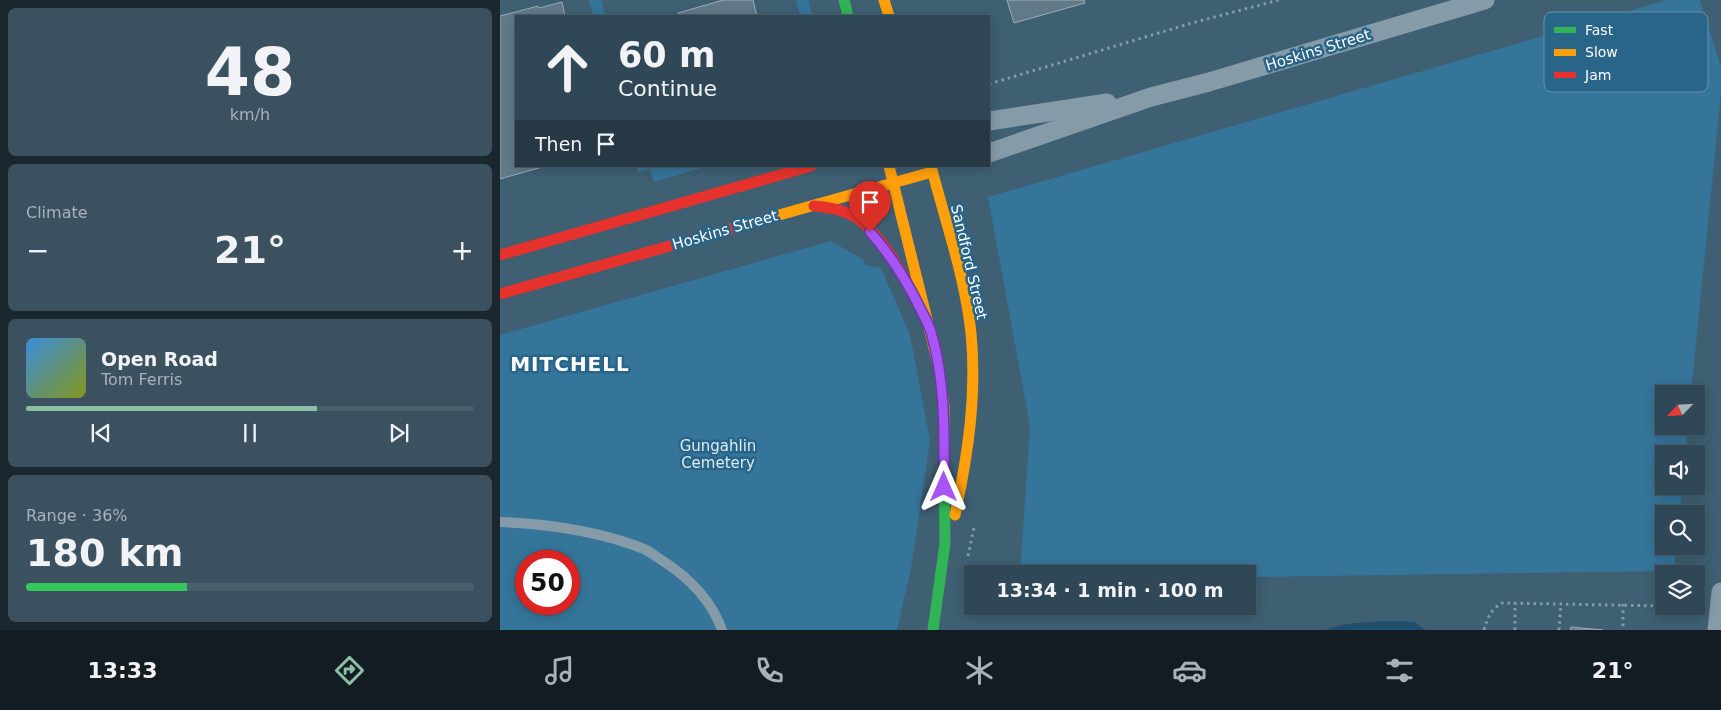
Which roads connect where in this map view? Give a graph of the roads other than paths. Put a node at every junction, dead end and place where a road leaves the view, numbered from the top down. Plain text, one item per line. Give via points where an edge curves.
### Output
1 (844, 0) edge
2 (884, 0) edge
3 (1485, 0) edge
4 (848, 15) edge
5 (889, 15) edge
6 (1151, 97) junction
7 (990, 121) edge
8 (990, 154) edge
9 (807, 167) edge
10 (889, 167) edge
11 (937, 168) edge
12 (894, 183) junction
13 (811, 206) junction
14 (500, 254) edge
15 (500, 294) edge
16 (931, 331) junction
17 (500, 522) edge
18 (945, 543) junction
19 (1721, 592) edge
20 (722, 630) edge
21 (933, 630) edge
22 (1717, 630) edge

1 - 4 main road
2 - 5 main road
3 - 6 street, Hoskins Street
6 - 7 street, Hoskins Street
6 - 8 street, Hoskins Street
9 - 14 main road
10 - 12 main road, Sandford Street
11 - 12 main road, Hoskins Street
11 - 18 main road, Sandford Street via 967,308 973,397 965,474
12 - 13 main road, Hoskins Street
12 - 16 main road, Sandford Street
13 - 15 main road, Hoskins Street
13 - 16 main road via 828,207 858,219 882,245 906,281
16 - 18 main road, Sandford Street via 944,407
17 - 20 lane via 534,524 600,536 645,549 674,568 698,590
18 - 21 main road, Sandford Street
19 - 22 street

